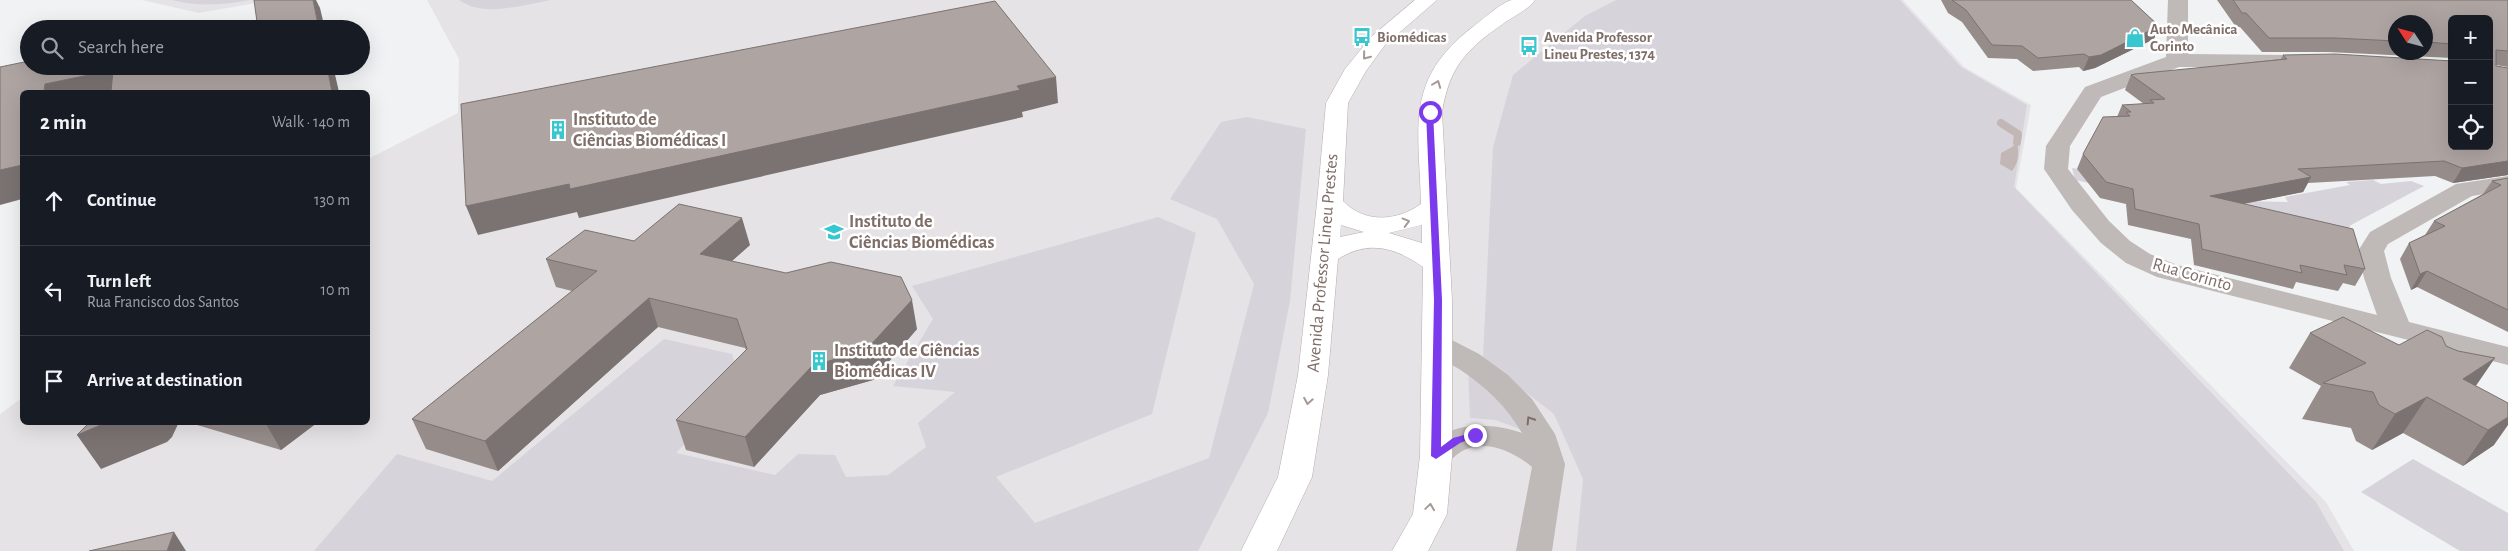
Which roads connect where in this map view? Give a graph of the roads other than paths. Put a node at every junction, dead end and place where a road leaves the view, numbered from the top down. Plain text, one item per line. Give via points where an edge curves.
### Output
1 (1428, 0) edge
2 (2178, 0) edge
3 (1521, 2) edge
4 (2176, 60) junction
5 (2310, 60) edge
6 (2508, 183) edge
7 (1330, 203) junction
8 (1433, 208) junction
9 (1324, 256) junction
10 (1437, 264) junction
11 (2397, 328) junction
12 (1438, 345) junction
13 (2508, 356) edge
14 (1436, 456) junction
15 (1549, 464) junction
16 (1259, 551) edge
17 (1410, 551) edge
18 (1534, 551) edge

1 -> 7 main road, Avenida Professor Lineu Prestes via 1378,41 1356,69 1337,104
2 - 4 street
8 -> 3 main road via 1430,112 1436,83 1460,49
4 - 5 street
4 - 11 street, Rua Corinto via 2093,92 2058,146 2056,169 2072,192 2118,244 2133,256 2167,271
6 - 11 street via 2465,189 2379,238 2373,245 2371,253
7 -> 8 main road via 1336,211 1353,221 1373,225 1395,225 1414,220
7 - 9 main road, Avenida Professor Lineu Prestes
8 - 10 main road
9 - 10 main road via 1353,241 1374,239 1396,241 1416,248
9 -> 16 main road, Avenida Professor Lineu Prestes via 1313,375 1295,477
10 - 12 main road
11 - 13 street, Rua Corinto
12 - 14 main road
15 -> 12 street via 1539,434 1521,406 1497,382
14 - 15 street via 1456,440 1475,435 1497,436 1518,441
17 -> 14 main road via 1430,514
15 - 18 street

